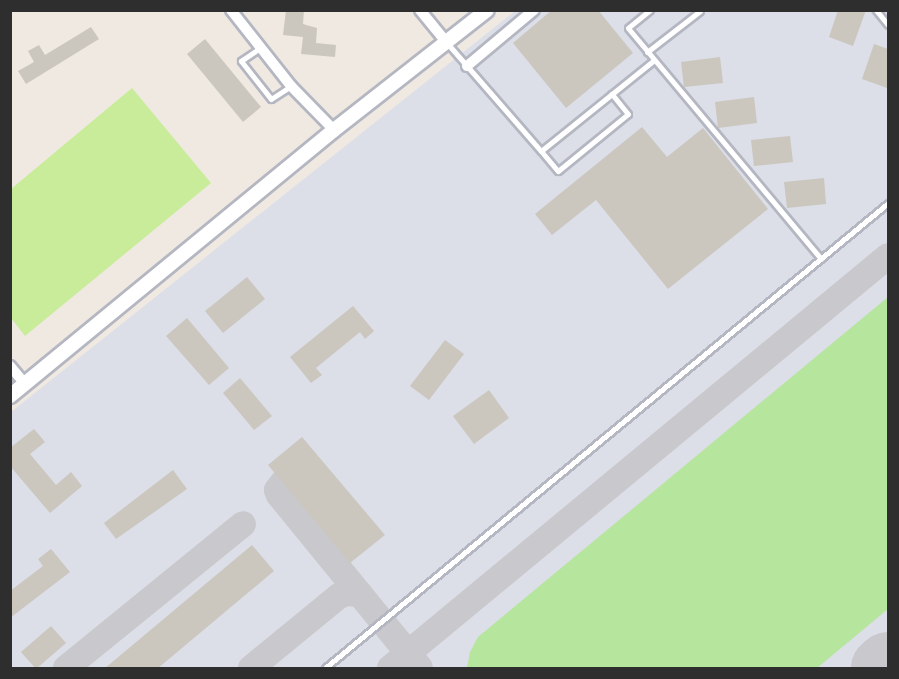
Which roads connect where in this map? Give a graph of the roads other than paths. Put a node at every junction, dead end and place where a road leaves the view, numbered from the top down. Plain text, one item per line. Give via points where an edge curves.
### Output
1 (231, 10) edge
2 (420, 10) edge
3 (488, 10) edge
4 (534, 10) edge
5 (650, 10) edge
6 (876, 10) edge
7 (700, 11) edge
8 (888, 25) edge
9 (447, 43) junction
10 (260, 48) junction
11 (647, 52) junction
12 (653, 61) junction
13 (467, 66) junction
14 (291, 86) junction
15 (612, 94) junction
16 (334, 130) junction
17 (541, 151) junction
18 (888, 203) edge
19 (821, 259) junction
20 (10, 366) edge
21 (25, 384) junction
22 (10, 396) edge
23 (325, 669) edge

1 - 10 street
2 - 9 street
3 - 9 street
4 - 13 street
5 - 11 lane via 628,28
6 - 8 lane
7 - 11 lane
9 - 13 lane
9 - 16 street
10 - 14 street
10 - 14 lane via 241,61 271,99
11 - 12 lane
12 - 15 lane
12 - 19 lane
13 - 17 lane
14 - 16 street
15 - 17 lane
15 - 17 lane via 628,114 558,171
16 - 21 street
18 - 19 lane
19 - 23 lane
20 - 21 street
21 - 22 street

